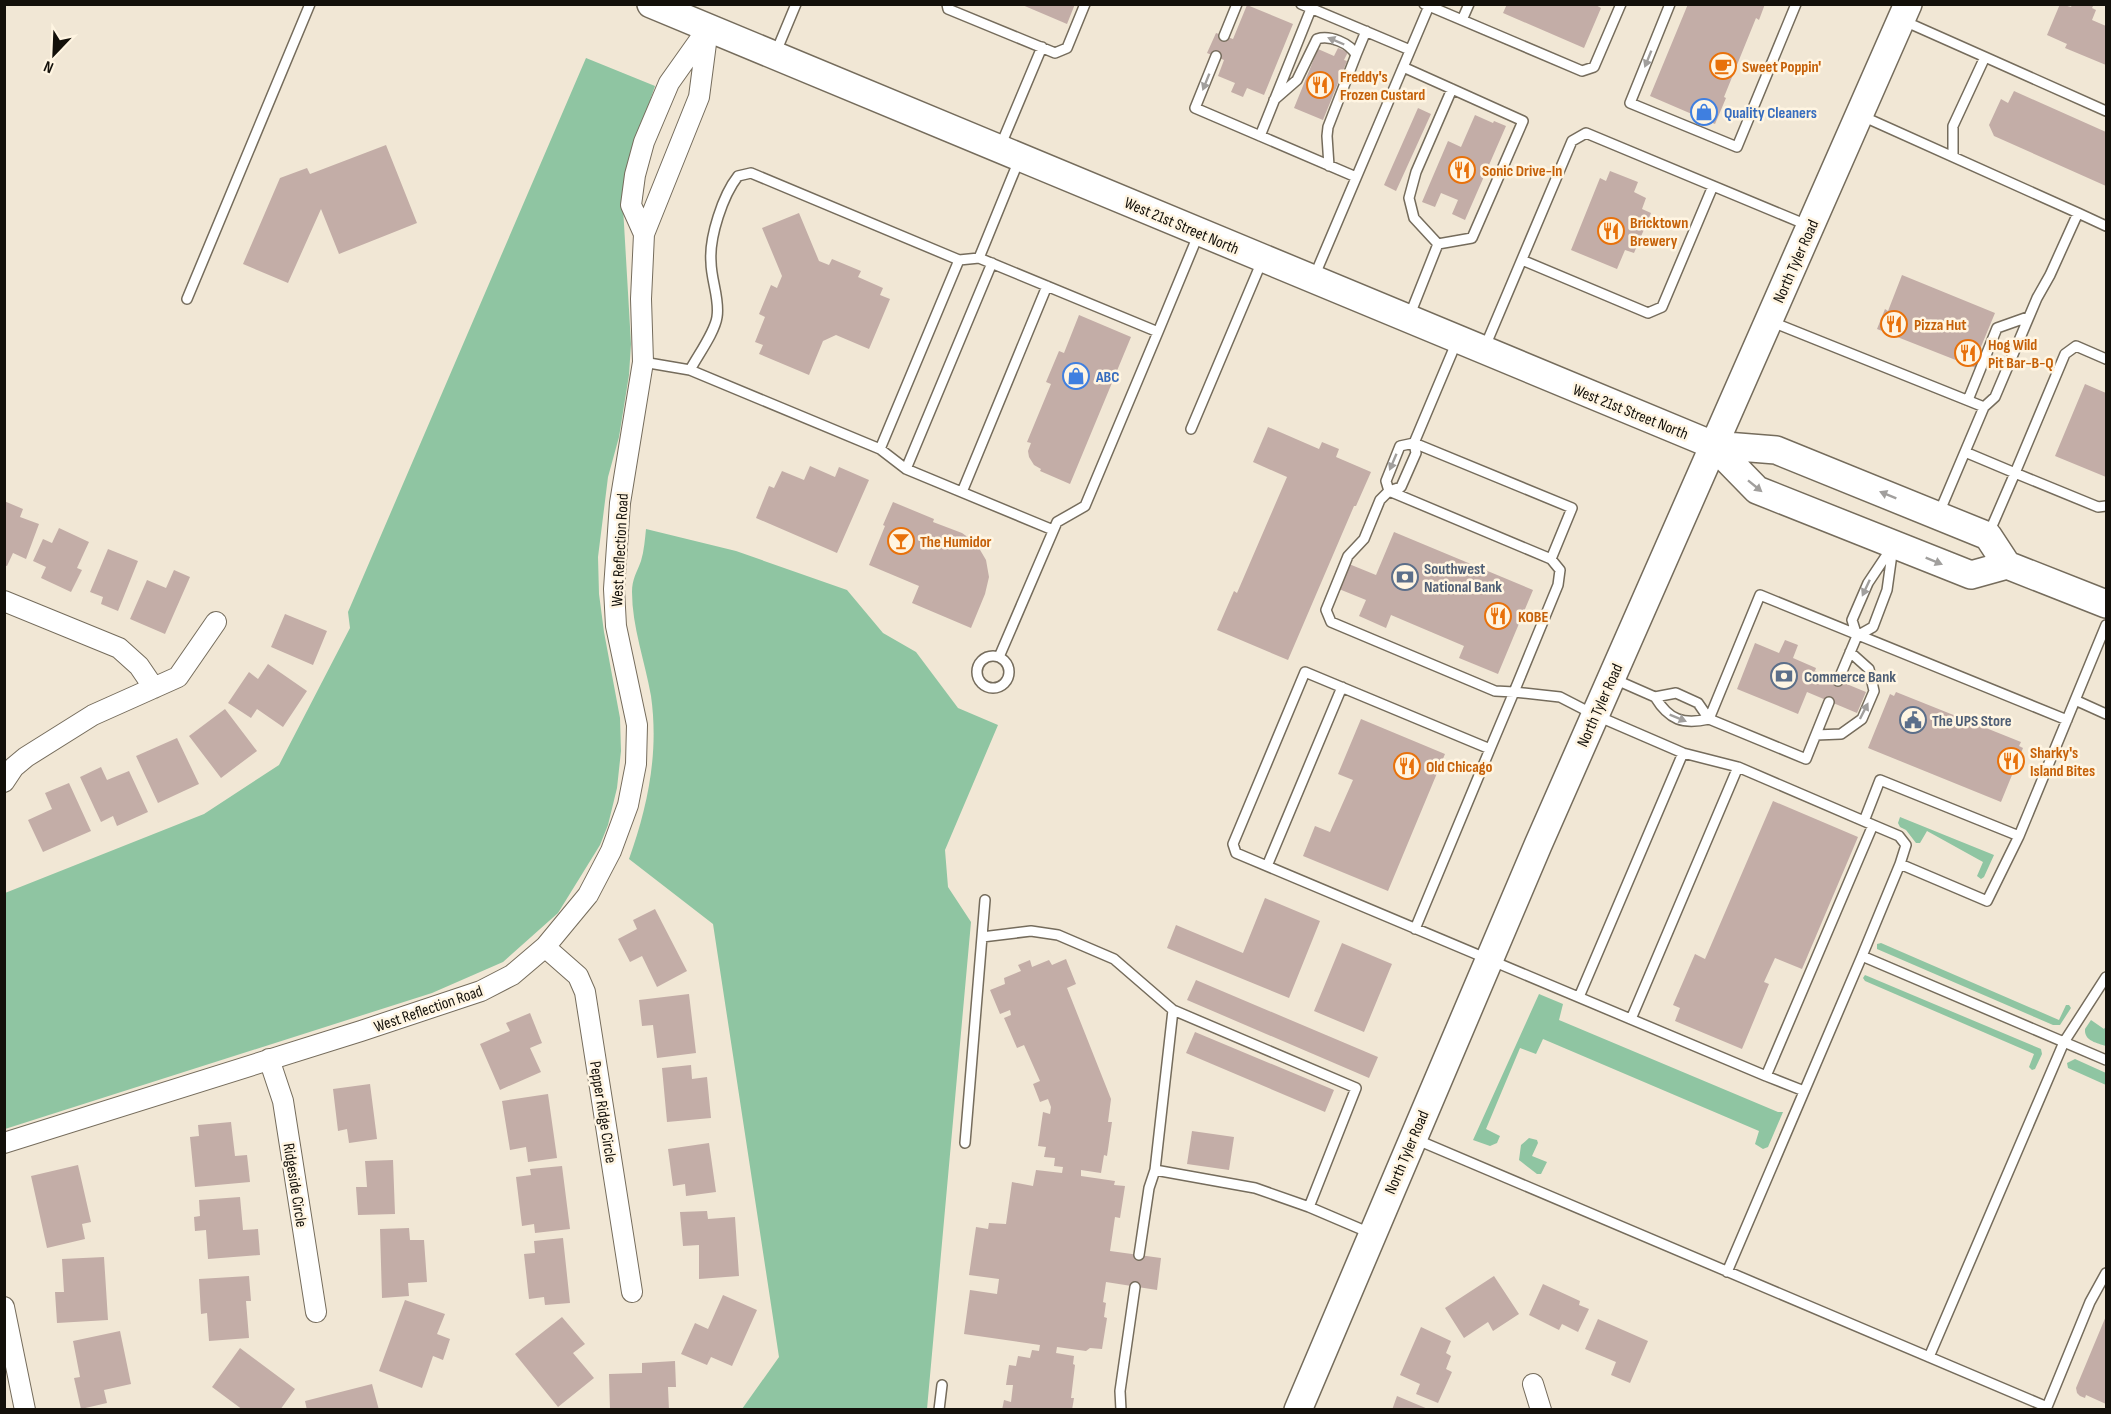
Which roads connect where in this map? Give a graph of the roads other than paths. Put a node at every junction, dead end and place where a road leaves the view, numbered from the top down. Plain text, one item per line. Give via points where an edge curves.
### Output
1 (310, 4) edge
2 (651, 4) edge
3 (796, 4) edge
4 (947, 4) edge
5 (1085, 4) edge
6 (1237, 4) edge
7 (1301, 4) edge
8 (1469, 4) edge
9 (1622, 4) edge
10 (1670, 4) edge
11 (1796, 4) edge
12 (1426, 5) edge
13 (1311, 9) junction
14 (1903, 9) edge
15 (1462, 21) junction
16 (708, 28) junction
17 (1366, 31) junction
18 (1224, 36) dead end
19 (1042, 47) junction
20 (1410, 50) junction
21 (1356, 55) junction
22 (775, 56) junction
23 (1216, 56) dead end
24 (1985, 57) junction
25 (1403, 67) junction
26 (1452, 89) junction
27 (1274, 100) junction
28 (2106, 111) edge
29 (1859, 115) junction
30 (1260, 136) junction
31 (1010, 153) junction
32 (1953, 156) junction
33 (1329, 166) junction
34 (1356, 177) junction
35 (1713, 186) junction
36 (2078, 213) junction
37 (1810, 226) junction
38 (2106, 226) edge
39 (1199, 232) junction
40 (644, 234) junction
41 (1438, 244) junction
42 (979, 258) junction
43 (1263, 259) junction
44 (959, 260) junction
45 (1522, 260) junction
46 (992, 263) junction
47 (1313, 279) junction
48 (1047, 286) junction
49 (187, 298) dead end
50 (2028, 317) junction
51 (1408, 319) junction
52 (1769, 320) junction
53 (1158, 332) junction
54 (1457, 339) junction
55 (1484, 350) junction
56 (2106, 359) edge
57 (643, 362) junction
58 (690, 370) junction
59 (1968, 400) junction
60 (1984, 407) junction
61 (1191, 429) dead end
62 (1414, 443) junction
63 (1713, 445) junction
64 (880, 449) junction
65 (1965, 452) junction
66 (906, 470) junction
67 (2015, 472) junction
68 (1389, 491) junction
69 (962, 492) junction
70 (2106, 506) edge
71 (1938, 515) junction
72 (1053, 530) junction
73 (1988, 536) junction
74 (1893, 544) junction
75 (1551, 559) junction
76 (2007, 565) junction
77 (4, 601) edge
78 (2106, 604) edge
79 (216, 622) dead end
80 (2106, 625) edge
81 (1857, 636) junction
82 (1850, 652) junction
83 (999, 657) dead end
84 (1611, 678) junction
85 (1838, 681) dead end
86 (1342, 687) junction
87 (154, 688) junction
88 (1514, 692) junction
89 (1655, 697) junction
90 (2075, 700) junction
91 (1829, 702) dead end
92 (2106, 714) edge
93 (1594, 715) junction
94 (1708, 719) junction
95 (2067, 720) junction
96 (1816, 735) junction
97 (1490, 749) junction
98 (1683, 753) junction
99 (1738, 767) junction
100 (4, 782) edge
101 (1868, 823) junction
102 (2019, 836) junction
103 (1900, 864) junction
104 (1267, 866) junction
105 (985, 900) dead end
106 (1415, 928) junction
107 (982, 937) junction
108 (545, 946) junction
109 (1862, 956) junction
110 (1489, 959) junction
111 (2106, 977) edge
112 (1579, 997) junction
113 (1173, 1010) junction
114 (1631, 1019) junction
115 (2064, 1042) junction
116 (269, 1059) junction
117 (2106, 1060) edge
118 (1766, 1076) junction
119 (1804, 1091) junction
120 (1412, 1138) junction
121 (4, 1143) edge
122 (964, 1143) dead end
123 (1155, 1170) junction
124 (1309, 1207) junction
125 (1371, 1234) junction
126 (1139, 1255) dead end
127 (1727, 1272) junction
128 (2106, 1272) edge
129 (1135, 1287) dead end
130 (632, 1292) dead end
131 (4, 1307) edge
132 (316, 1312) dead end
133 (1929, 1357) junction
134 (1533, 1384) dead end
135 (942, 1385) dead end
136 (25, 1410) edge
137 (939, 1410) edge
138 (1121, 1410) edge
139 (1298, 1410) edge
140 (1541, 1410) edge

1 - 49 lane
2 - 16 main road, West 21st Street North
3 - 22 lane
4 - 19 lane via 948,9
5 - 19 lane via 1067,48 1055,53
6 - 18 lane
7 - 13 lane
8 - 15 lane
9 - 15 lane via 1594,67 1582,71
10 -> 11 lane via 1630,103 1737,147
12 - 15 lane
12 - 20 lane
13 - 17 lane
13 - 27 lane
14 - 24 lane
14 - 29 main road, North Tyler Road
16 - 22 main road, West 21st Street North
16 - 40 street, West Reflection Road via 699,98
16 - 40 street, West Reflection Road via 669,83 644,142 634,175 631,205
17 - 20 lane
17 - 21 lane
19 - 31 lane
20 - 25 lane
21 -> 27 lane via 1353,48 1325,36 1317,39 1297,80
21 - 33 lane via 1328,127
22 - 31 main road, West 21st Street North
23 -> 30 lane via 1196,108
24 - 28 lane
24 - 32 lane via 1953,126
25 - 26 lane
25 - 34 lane
26 - 41 lane via 1416,172 1409,198 1414,218
26 - 41 lane via 1523,121 1472,238
27 - 30 lane
29 - 32 lane
29 - 37 main road, North Tyler Road
30 - 33 lane
31 - 39 main road, West 21st Street North
31 - 42 lane
32 - 36 lane
33 - 34 lane
34 - 47 lane
35 - 37 lane
35 - 45 lane via 1586,133 1572,141
35 - 45 lane via 1662,307 1648,313
36 - 38 lane
36 - 50 lane
37 - 52 main road, North Tyler Road
39 - 43 main road, West 21st Street North
39 - 53 lane
40 - 57 street, West Reflection Road
41 - 51 lane
42 - 44 lane
42 - 46 lane
43 - 47 main road, West 21st Street North
43 - 61 lane
44 - 58 lane via 751,173 738,176 729,187 714,233 710,261 717,320
44 - 64 lane
45 - 55 lane
46 - 48 lane
46 - 66 lane
47 - 51 main road, West 21st Street North
48 - 53 lane
48 - 69 lane
50 - 59 lane via 1997,328
50 - 60 lane via 1995,398
51 - 54 main road, West 21st Street North
52 - 59 lane
52 - 63 main road, North Tyler Road
53 - 72 lane via 1085,507 1057,522
54 - 55 main road, West 21st Street North
54 - 62 lane
55 - 63 main road, West 21st Street North
56 - 67 lane via 2076,346 2065,354
57 - 58 lane
57 - 108 street, West Reflection Road via 620,503 614,589 616,626 638,724 636,764 628,805 611,851 588,895
58 - 64 lane
59 - 60 lane
60 - 65 lane
62 - 68 lane via 1416,453 1401,487
62 -> 68 lane via 1400,446 1386,480
62 - 75 lane via 1572,508
71 -> 63 main road, West 21st Street North via 1776,450
63 -> 74 main road, West 21st Street North via 1757,490
63 - 84 main road, North Tyler Road
64 - 66 lane
65 - 67 lane
65 - 71 lane
66 - 69 lane
67 - 70 lane via 2098,507
67 - 73 lane
68 - 75 lane
68 - 88 lane via 1380,500 1364,540 1348,556 1326,610 1331,622 1495,690
69 - 72 lane
71 - 73 main road, West 21st Street North
72 - 83 lane
73 - 76 main road
74 -> 76 main road, West 21st Street North via 1971,575
74 -> 81 lane via 1868,583 1852,620
74 - 81 lane via 1887,590 1873,627
75 - 88 lane via 1560,570 1558,585
76 - 78 main road
77 - 87 street via 119,648 139,666
79 - 87 street via 178,677
80 - 90 lane
81 - 82 lane
81 - 94 lane via 1760,595
81 - 95 lane
82 - 85 lane
96 -> 82 lane via 1841,734 1862,719 1874,691 1869,669
84 - 89 lane
84 - 93 main road, North Tyler Road
86 - 97 lane
86 - 104 lane
86 - 104 lane via 1305,672 1233,844 1236,853
87 - 100 street via 93,715 26,757
88 - 93 lane via 1560,697
88 - 97 lane
89 -> 94 lane via 1664,712 1673,716 1690,723
89 - 94 lane via 1676,693 1698,703
90 - 92 lane
90 - 95 lane
91 - 96 lane
93 - 98 lane
93 - 110 main road, North Tyler Road
94 - 96 lane via 1806,759
95 - 102 lane
97 - 106 lane
98 - 99 lane
98 - 112 lane
99 - 101 lane
99 - 114 lane
101 - 102 lane via 1880,780
101 - 103 lane via 1899,836 1906,845
101 - 118 lane
102 - 103 lane via 1987,901
103 - 109 lane
104 - 106 lane
105 - 107 lane
106 - 110 lane
107 - 113 lane via 1031,931 1058,935 1114,959
107 - 122 lane
108 - 116 street, West Reflection Road via 512,975 482,991
108 - 130 street, Pepper Ridge Circle via 578,976 585,992
109 - 115 lane
109 - 119 lane
110 - 112 lane
110 - 120 main road, North Tyler Road
111 - 115 lane
112 - 114 lane
113 - 123 lane
113 - 124 lane via 1356,1088
114 - 118 lane
115 - 117 lane
115 - 133 lane
116 - 121 street, West Reflection Road
116 - 132 street, Ridgeside Circle via 283,1101
118 - 119 lane
119 - 127 lane
120 - 125 main road, North Tyler Road
120 - 127 lane
123 - 124 lane via 1255,1188
123 - 126 lane
124 - 125 lane
125 - 139 main road, North Tyler Road
127 - 133 lane
128 - 133 lane via 2047,1407
129 - 138 lane via 1120,1391
131 - 136 street
134 - 140 street
135 - 137 lane

